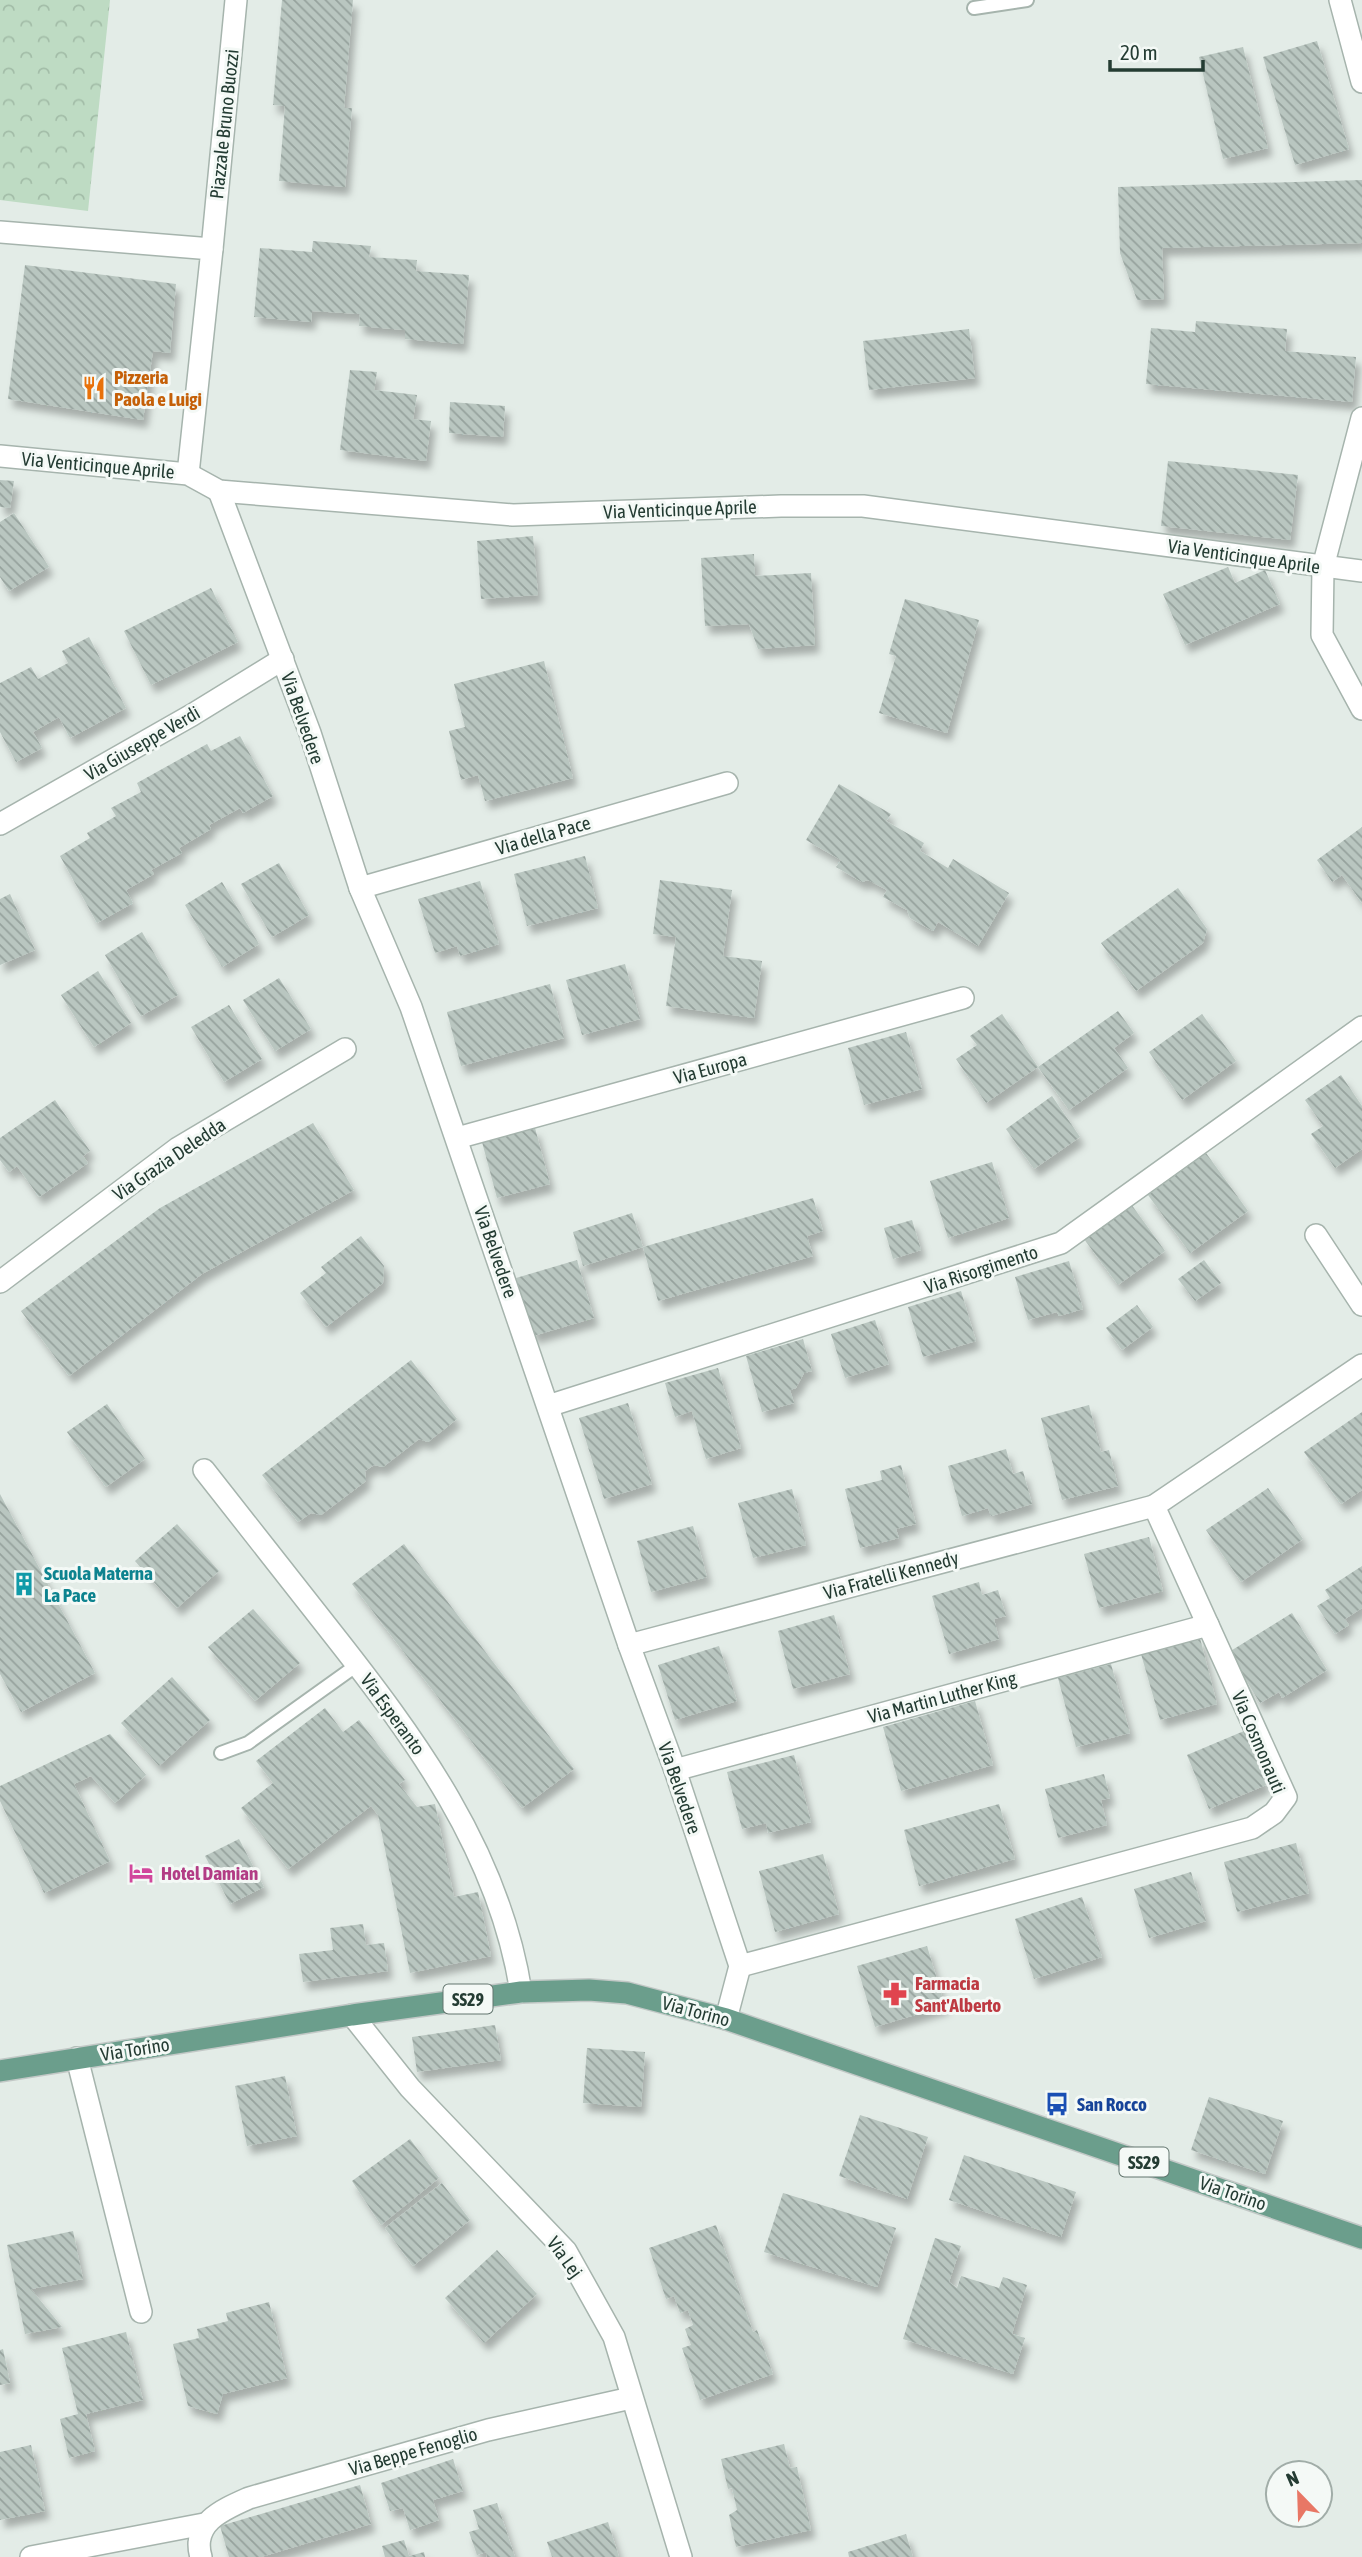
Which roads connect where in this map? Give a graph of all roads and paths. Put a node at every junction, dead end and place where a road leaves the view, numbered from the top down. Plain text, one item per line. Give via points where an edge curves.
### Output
1 (236, 0) edge
2 (1027, 0) edge
3 (1340, 0) edge
4 (974, 8) dead end
5 (1362, 82) edge
6 (0, 232) edge
7 (212, 249) junction
8 (1362, 418) edge
9 (0, 456) edge
10 (188, 474) junction
11 (219, 491) junction
12 (1323, 567) junction
13 (1362, 571) edge
14 (283, 659) junction
15 (1362, 709) edge
16 (727, 783) dead end
17 (0, 824) edge
18 (360, 888) junction
19 (963, 998) dead end
20 (1362, 1027) edge
21 (345, 1049) dead end
22 (457, 1138) junction
23 (1316, 1235) dead end
24 (0, 1282) edge
25 (1362, 1305) edge
26 (1362, 1365) edge
27 (548, 1406) junction
28 (204, 1470) dead end
29 (1154, 1506) junction
30 (1208, 1625) junction
31 (629, 1645) junction
32 (357, 1665) junction
33 (221, 1753) dead end
34 (676, 1769) junction
35 (740, 1966) junction
36 (521, 1992) junction
37 (352, 2015) junction
38 (726, 2018) junction
39 (77, 2058) junction
40 (0, 2071) edge
41 (1362, 2238) edge
42 (141, 2312) dead end
43 (631, 2398) junction
44 (204, 2524) junction
45 (32, 2557) edge
46 (201, 2557) edge
47 (681, 2557) edge

1 - 7 street, Piazzale Bruno Buozzi
2 - 4 lane
3 - 5 street
6 - 7 street
7 - 10 street
8 - 12 street
9 - 10 street, Via Venticinque Aprile
10 - 11 street, Via Venticinque Aprile
11 - 12 street, Via Venticinque Aprile via 513,515 863,506
11 - 14 street, Via Belvedere
12 - 13 street, Via Venticinque Aprile
12 - 15 street via 1322,635
14 - 17 street, Via Giuseppe Verdi
14 - 18 street, Via Belvedere
16 - 18 street, Via della Pace
18 - 22 street, Via Belvedere via 411,1007
19 - 22 street, Via Europa
20 - 27 street, Via Risorgimento via 1061,1243
21 - 24 street, Via Grazia Deledda via 178,1148
22 - 27 street, Via Belvedere
23 - 25 street
26 - 29 street
27 - 31 street, Via Belvedere
28 - 32 street, Via Esperanto
29 - 30 street, Via Cosmonauti
29 - 31 street, Via Fratelli Kennedy
30 - 34 street, Via Martin Luther King
30 - 35 street, Via Cosmonauti via 1286,1797 1274,1812 1252,1828
31 - 34 street, Via Belvedere
32 - 33 lane via 248,1743
32 - 36 street, Via Esperanto via 400,1719 455,1804 492,1886
34 - 35 street, Via Belvedere
35 - 38 street
36 - 37 main road, Via Torino / SS29
36 - 38 main road, Via Torino / SS29 via 627,1993
37 - 39 main road, Via Torino / SS29
37 - 43 street, Via Lej via 410,2088 566,2251 614,2337
38 - 41 main road, Via Torino / SS29
39 - 40 main road, Via Torino / SS29
39 - 42 street
43 - 44 street, Via Beppe Fenoglio via 488,2430 249,2498
43 - 47 street, Via Lej
44 - 45 street, Via Beppe Fenoglio
44 - 46 street via 198,2546

